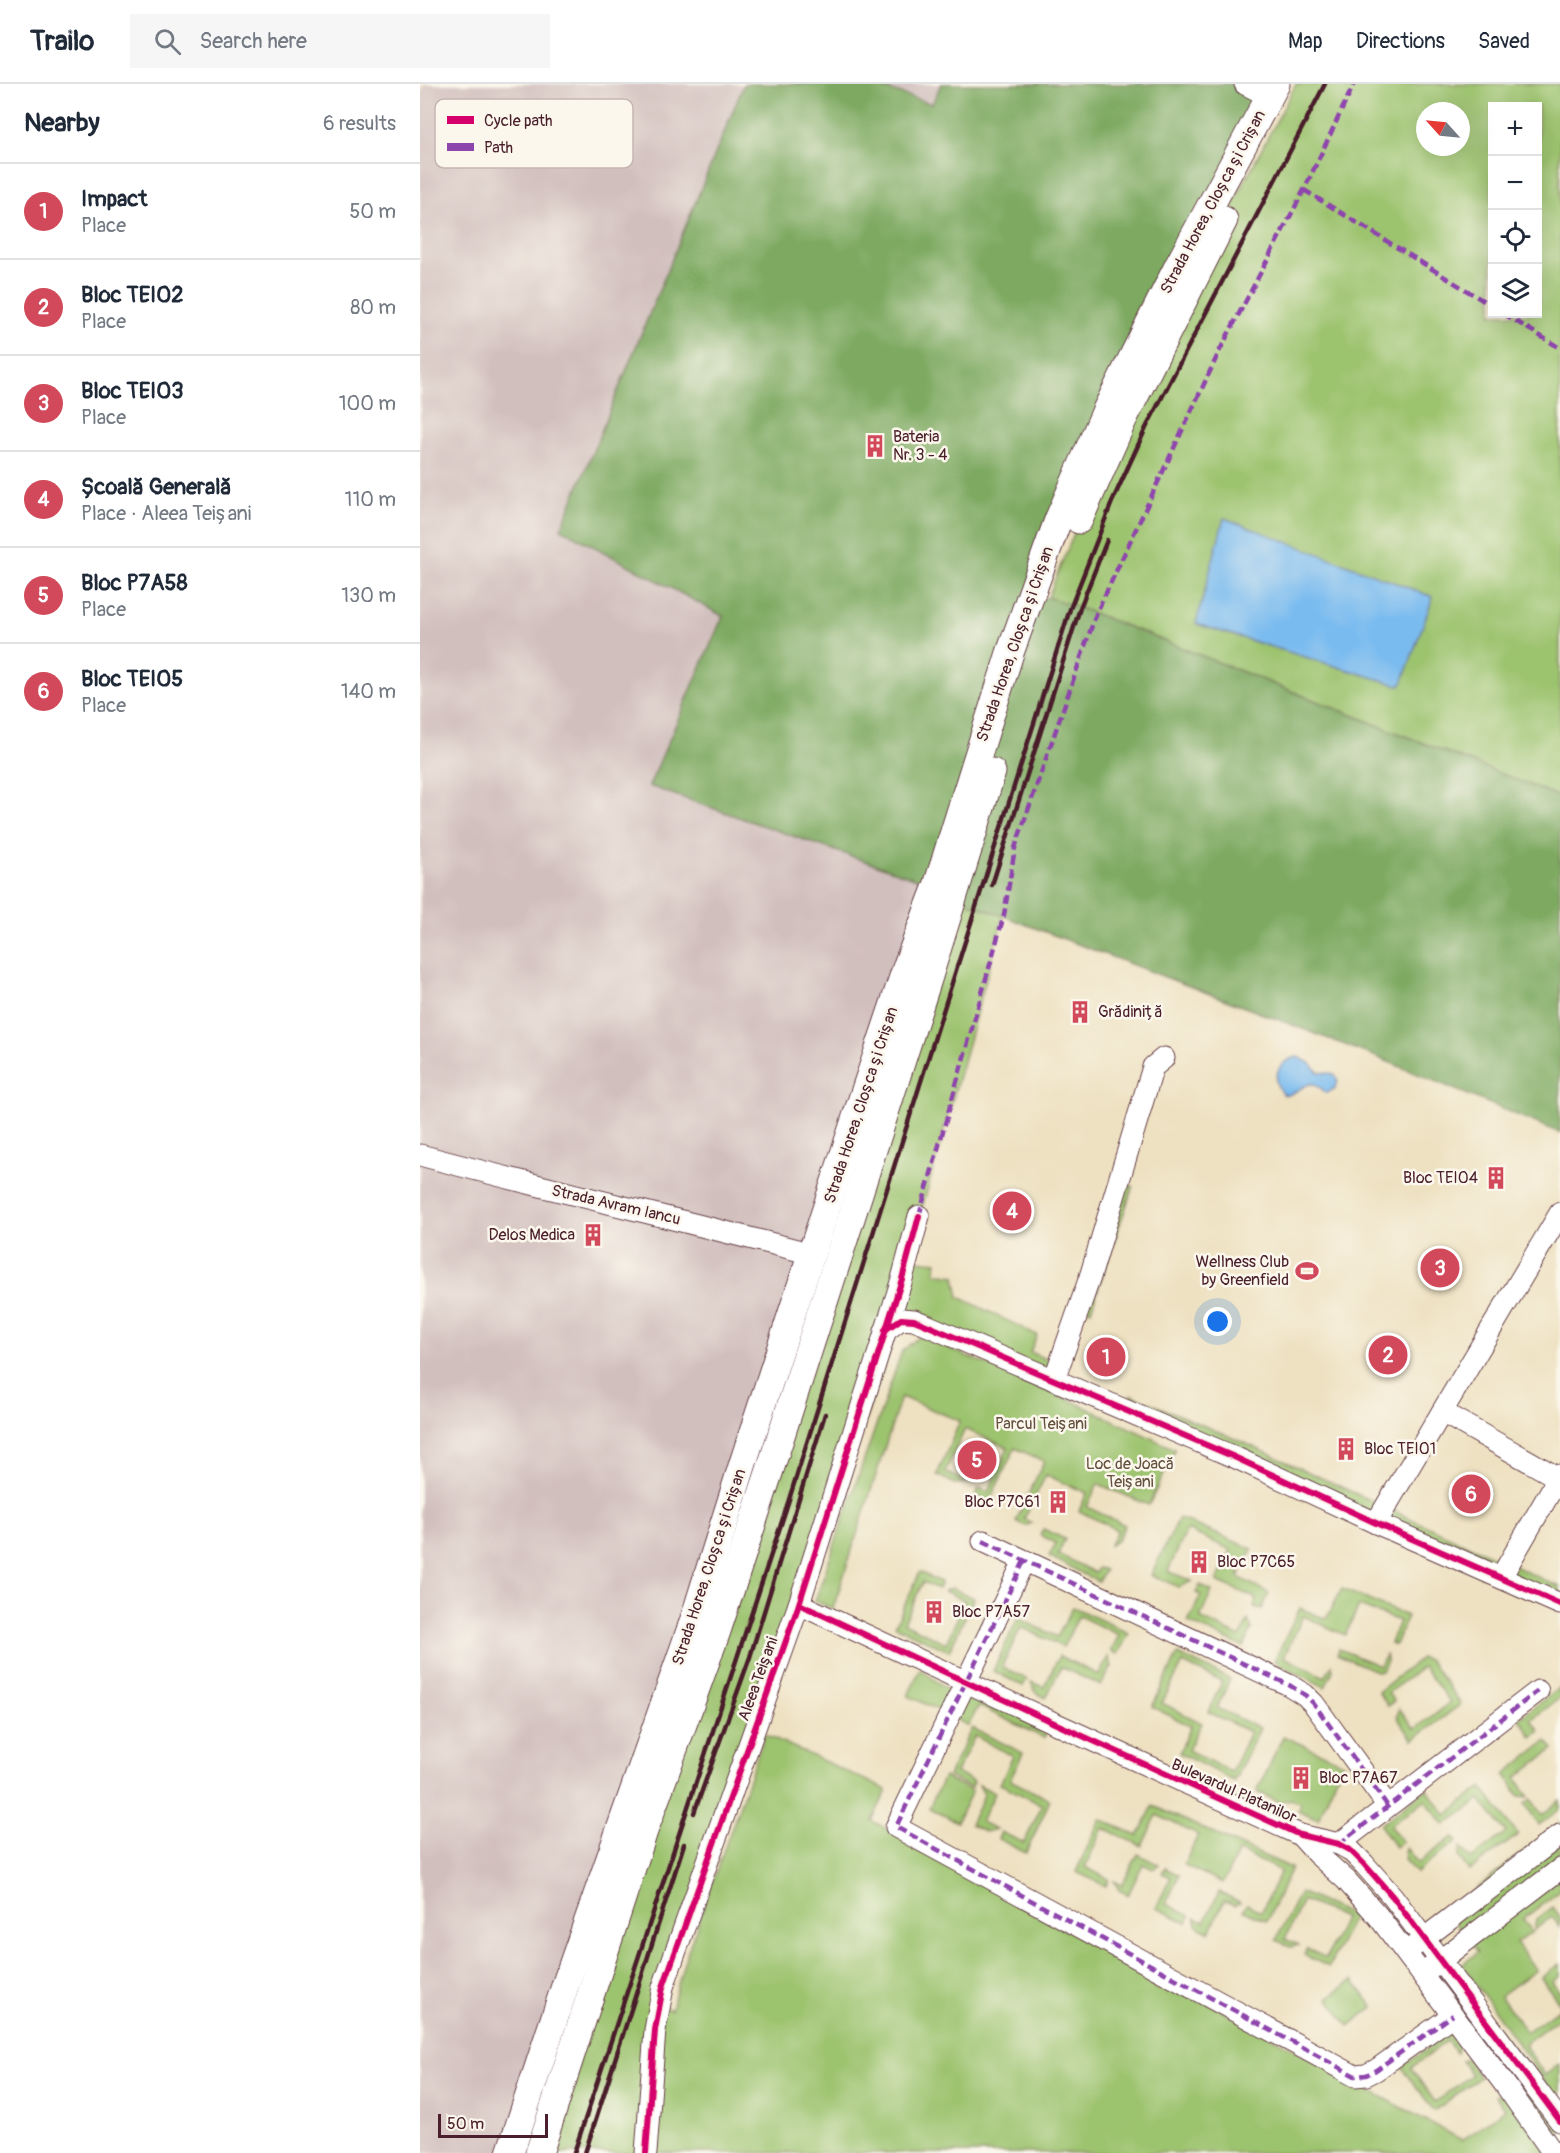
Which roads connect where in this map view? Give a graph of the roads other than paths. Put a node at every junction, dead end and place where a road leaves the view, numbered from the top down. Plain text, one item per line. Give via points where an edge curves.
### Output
1 (1245, 84) edge
2 (1296, 84) edge
3 (1272, 90) edge
4 (1164, 1058) dead end
5 (420, 1155) edge
6 (1560, 1213) edge
7 (919, 1216) dead end
8 (812, 1254) junction
9 (885, 1331) junction
10 (1054, 1380) junction
11 (1442, 1412) junction
12 (1559, 1477) edge
13 (1376, 1523) junction
14 (983, 1541) dead end
15 (1024, 1561) junction
16 (1501, 1577) junction
17 (799, 1604) junction
18 (1560, 1604) edge
19 (966, 1682) junction
20 (1538, 1691) dead end
21 (1387, 1805) junction
22 (1300, 1835) junction
23 (1560, 1835) edge
24 (1339, 1844) junction
25 (1560, 1869) edge
26 (1424, 1938) junction
27 (1405, 1953) junction
28 (1441, 1960) junction
29 (1422, 1975) junction
30 (1453, 2015) junction
31 (1560, 2121) edge
32 (510, 2153) edge
33 (539, 2153) edge
34 (646, 2153) edge
35 (1553, 2153) edge

1 - 3 street
2 - 33 main road, Strada Horea, Cloșca și Crișan via 1123,420 1047,597 768,1476 644,1831
3 - 8 main road, Strada Horea, Cloșca și Crișan via 1116,389 1058,520 1010,653 937,886
4 - 10 street via 1153,1067 1090,1277
5 - 8 street, Strada Avram Iancu
6 - 11 street
7 - 9 street, Aleea Teișani
8 - 32 main road, Strada Horea, Cloșca și Crișan via 693,1622
9 - 10 street via 901,1319 914,1320
9 - 17 street, Aleea Teișani
10 - 13 street
11 - 12 street
11 - 13 street
12 - 16 street
13 - 16 street
14 - 15 street
15 - 19 street
15 - 21 street via 1305,1695
16 - 18 street
17 - 19 street, Bulevardul Platanilor
17 - 34 street, Aleea Teișani via 660,1996
19 - 22 street, Bulevardul Platanilor
19 - 30 street via 896,1827 1355,2076 1376,2070
20 - 21 street
21 - 24 street
22 - 24 street, Bulevardul Platanilor
22 - 27 street, Bulevardul Platanilor via 1346,1880
23 - 26 street
24 - 26 street, Bulevardul Platanilor via 1365,1864
25 - 28 street
26 - 27 street
26 - 28 street, Bulevardul Platanilor
27 - 29 street, Bulevardul Platanilor
28 - 29 street
28 - 31 street, Bulevardul Platanilor
29 - 30 street, Bulevardul Platanilor
30 - 35 street, Bulevardul Platanilor

